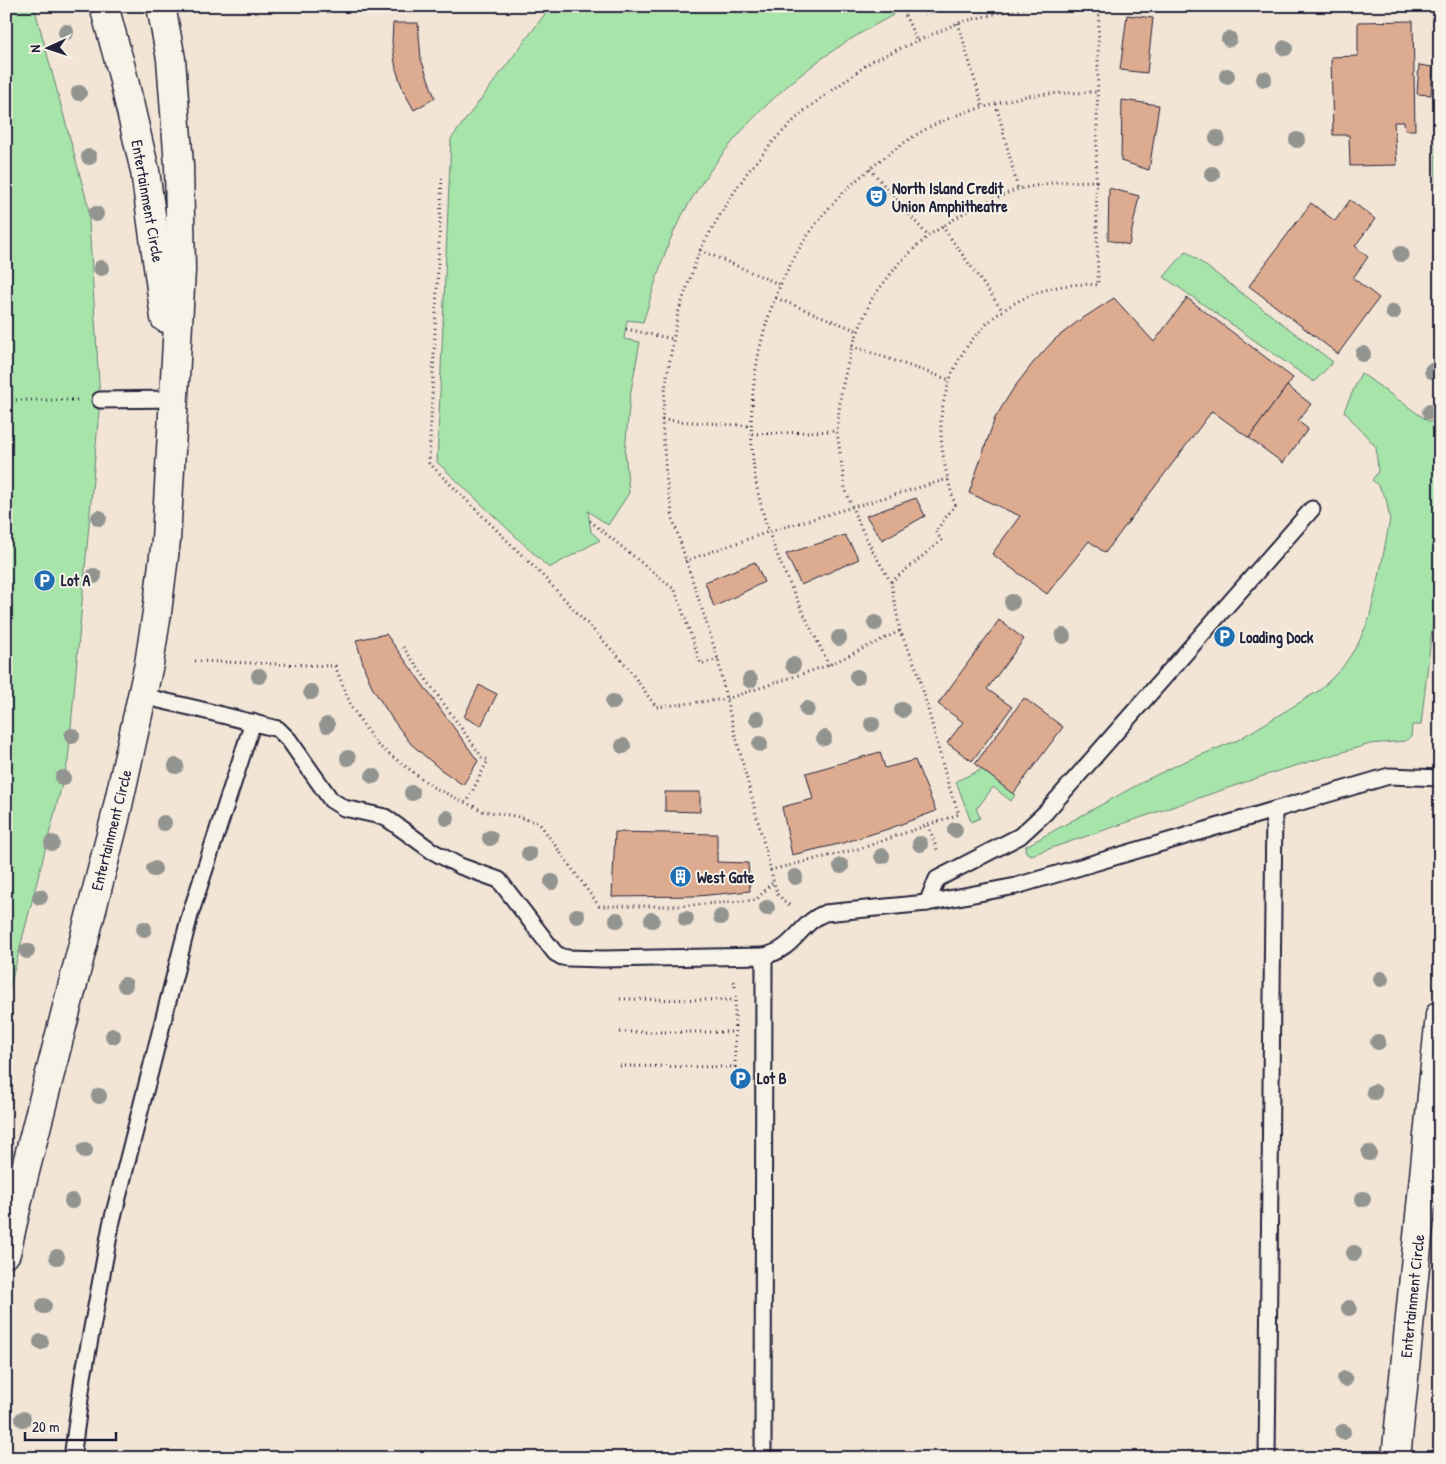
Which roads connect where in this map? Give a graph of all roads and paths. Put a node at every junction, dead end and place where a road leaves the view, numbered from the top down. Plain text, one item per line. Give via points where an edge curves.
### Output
1 (104, 6) edge
2 (161, 6) edge
3 (901, 6) edge
4 (944, 6) edge
5 (1043, 6) edge
6 (1099, 6) edge
7 (1207, 6) edge
8 (1011, 8) edge
9 (924, 14) dead end
10 (958, 23) junction
11 (917, 41) junction
12 (1098, 92) junction
13 (996, 104) junction
14 (983, 108) junction
15 (870, 169) junction
16 (442, 178) dead end
17 (1096, 181) junction
18 (1018, 189) junction
19 (942, 226) junction
20 (928, 236) junction
21 (700, 250) junction
22 (781, 285) junction
23 (776, 298) junction
24 (1002, 310) junction
25 (626, 329) dead end
26 (858, 331) junction
27 (673, 339) junction
28 (852, 346) junction
29 (950, 380) junction
30 (174, 399) junction
31 (6, 400) edge
32 (100, 400) joint
33 (662, 420) junction
34 (751, 426) junction
35 (837, 431) junction
36 (752, 434) junction
37 (948, 479) junction
38 (852, 508) junction
39 (1312, 509) dead end
40 (590, 521) dead end
41 (768, 532) junction
42 (685, 560) junction
43 (891, 582) junction
44 (900, 631) junction
45 (403, 647) dead end
46 (718, 659) junction
47 (195, 661) dead end
48 (829, 665) junction
49 (142, 696) junction
50 (726, 698) junction
51 (253, 722) junction
52 (1440, 778) edge
53 (467, 802) junction
54 (1274, 810) junction
55 (928, 825) junction
56 (938, 852) dead end
57 (770, 870) junction
58 (774, 882) junction
59 (927, 903) junction
60 (789, 905) dead end
61 (764, 956) junction
62 (721, 957) junction
63 (620, 999) dead end
64 (734, 1000) junction
65 (1440, 1014) edge
66 (620, 1032) dead end
67 (735, 1032) junction
68 (620, 1066) dead end
69 (6, 1253) edge
70 (50, 1454) dead end
71 (29, 1458) edge
72 (72, 1458) edge
73 (763, 1458) edge
74 (1267, 1458) edge
75 (1396, 1458) edge

1 - 30 street, Entertainment Circle via 145,172
2 - 30 street, Entertainment Circle via 171,59 179,165 181,270
3 - 11 path
4 - 9 path
5 - 8 path
6 - 7 path via 1207,9
6 - 12 path
8 - 10 path
10 - 11 path
10 - 14 path
11 - 21 path via 872,61 804,111 777,137 746,174
12 - 13 path via 1025,96
12 - 17 path
13 - 14 path
13 - 18 path
14 - 15 path via 949,118 908,139
15 - 20 path
15 - 22 path via 836,200 814,227
16 - 50 path via 429,464 607,644 656,707
17 - 18 path via 1057,182
17 - 24 path via 1098,285 1052,288 1032,294
18 - 19 path via 973,207
19 - 20 path
19 - 24 path
20 - 26 path via 899,264 872,300
21 - 22 path
21 - 27 path via 678,313
22 - 23 path
23 - 26 path
23 - 34 path via 757,361
24 - 29 path via 970,342 957,361
25 - 27 path
26 - 28 path
27 - 33 path
28 - 29 path
28 - 35 path via 841,392
29 - 37 path via 941,421
30 - 32 lane
30 - 49 street, Entertainment Circle via 166,540
31 - 32 path
33 - 34 path
33 - 42 path via 666,477
34 - 36 path
35 - 36 path
35 - 38 path via 845,488
36 - 41 path via 755,471
37 - 38 path
37 - 43 path via 955,505 935,532 942,540
38 - 41 path
38 - 43 path
39 - 59 lane via 1045,813 1020,836 937,879
40 - 46 path via 675,590 701,664
41 - 42 path
41 - 48 path
42 - 46 path
43 - 44 path
44 - 48 path
44 - 55 path via 918,672 959,814
45 - 53 path via 482,757 488,760
46 - 50 path
47 - 53 path via 335,666 352,708 376,744 433,787
48 - 50 path
49 - 51 lane
49 - 69 street, Entertainment Circle via 115,819
50 - 57 path
51 - 62 lane via 284,734 337,804 385,817 432,851 460,866 499,880 562,957
51 - 72 lane via 190,915 113,1215 83,1377
52 - 54 lane via 1389,776
53 - 58 path via 483,811 539,823 599,906 678,906 756,900
54 - 59 lane via 1054,876
54 - 74 lane
55 - 56 path
55 - 57 path via 862,848
57 - 58 path
58 - 60 path via 777,894
59 - 61 lane via 825,913 783,949
61 - 62 lane
61 - 73 lane
62 - 64 path via 735,983
63 - 64 path
64 - 67 path
65 - 75 street, Entertainment Circle
66 - 67 path
67 - 68 path via 735,1067
70 - 71 path via 29,1453

